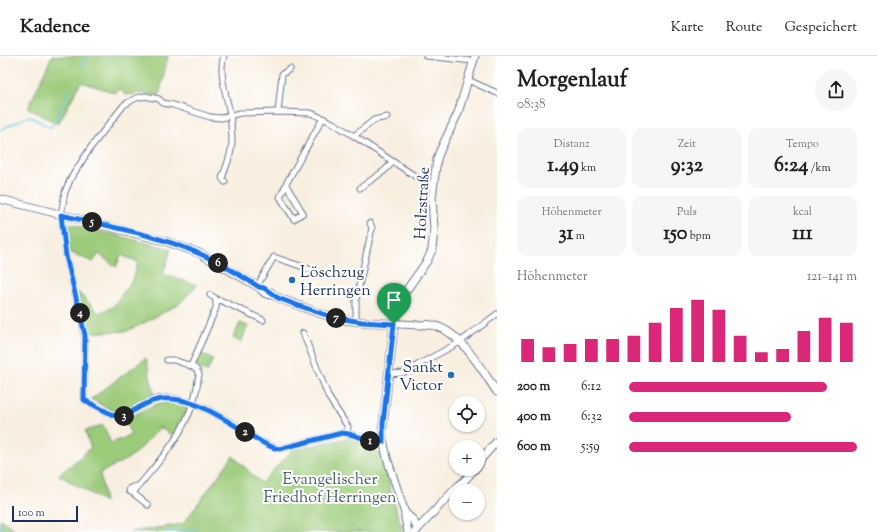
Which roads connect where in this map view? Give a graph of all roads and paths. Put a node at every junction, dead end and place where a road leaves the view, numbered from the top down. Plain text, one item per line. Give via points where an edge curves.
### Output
1 (224, 56) edge
2 (429, 56) edge
3 (474, 59) edge
4 (290, 69) dead end
5 (468, 80) junction
6 (497, 93) edge
7 (278, 112) junction
8 (230, 115) junction
9 (387, 117) dead end
10 (323, 118) junction
11 (354, 136) junction
12 (393, 162) junction
13 (225, 182) dead end
14 (433, 184) junction
15 (286, 185) junction
16 (360, 188) dead end
17 (0, 199) edge
18 (61, 215) junction
19 (370, 223) dead end
20 (312, 270) dead end
21 (258, 287) junction
22 (210, 295) dead end
23 (216, 302) junction
24 (497, 314) edge
25 (263, 320) dead end
26 (356, 321) junction
27 (394, 324) junction
28 (303, 333) dead end
29 (460, 342) junction
30 (167, 360) dead end
31 (191, 366) junction
32 (388, 374) junction
33 (497, 392) edge
34 (192, 404) junction
35 (348, 433) junction
36 (497, 441) edge
37 (383, 442) junction
38 (485, 454) edge
39 (469, 476) edge
40 (460, 484) edge
41 (449, 496) edge
42 (148, 505) dead end
43 (405, 513) junction
44 (418, 531) edge
45 (408, 532) edge

1 - 8 street via 223,76
2 - 3 street
3 - 5 main road, Holzstraße
4 - 7 street via 282,74
5 - 6 street
5 - 14 main road, Holzstraße via 458,113 440,151
7 - 8 street
7 - 10 street via 311,113
8 - 13 street via 232,143 222,178
8 - 18 street via 221,118 210,117 163,103 150,96 129,101 120,109 80,163 65,192
9 - 11 street via 374,120
10 - 11 street
10 - 15 street
11 - 12 street
12 - 14 street via 424,182
12 - 16 street
14 - 27 main road, Holzstraße via 432,250 403,295
15 - 15 street via 280,197 294,219 303,213
17 - 18 main road
18 - 21 main road via 175,244 213,260
18 - 34 street via 66,256 85,335 84,400 118,417 134,412 155,400 170,399
19 - 26 street via 372,228 356,300
20 - 21 street via 274,257
21 - 26 main road via 268,295 315,312
22 - 23 street
23 - 25 street via 220,300
23 - 31 street via 216,308
24 - 29 street
26 - 27 main road
27 - 29 main road via 420,325 454,337
27 - 32 main road, Holzstraße
28 - 35 street via 329,398 348,427
29 - 32 street via 403,373
29 - 33 main road
30 - 31 street
31 - 34 street via 199,374
32 - 37 main road, Holzstraße
34 - 35 street via 212,411 260,442 279,449
34 - 42 street via 181,430 133,493
35 - 37 street via 369,441
36 - 38 main road
37 - 43 main road, Holzstraße
39 - 40 main road
41 - 44 main road
43 - 44 main road
43 - 45 main road

